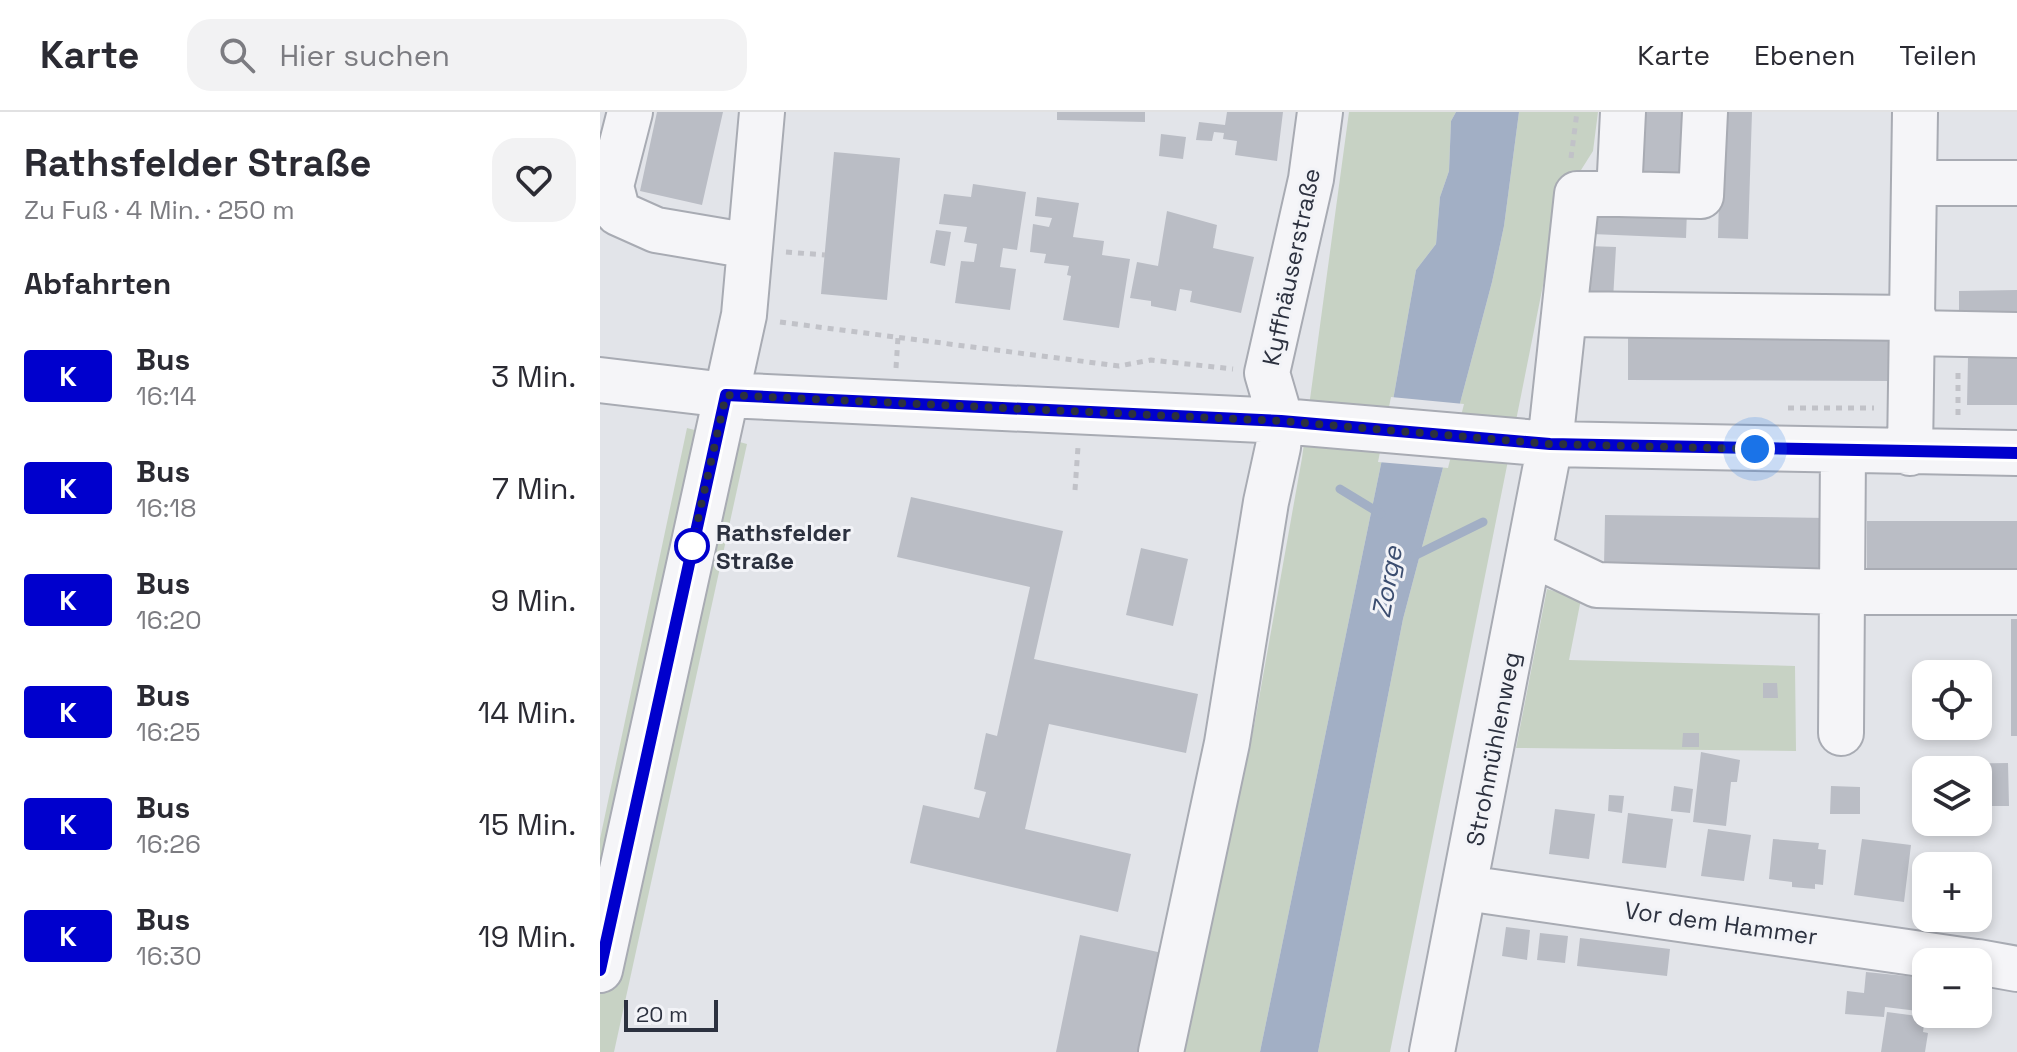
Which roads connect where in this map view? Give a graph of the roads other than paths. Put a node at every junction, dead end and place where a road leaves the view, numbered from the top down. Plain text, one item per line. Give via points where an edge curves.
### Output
1 (630, 112) edge
2 (762, 112) edge
3 (1320, 112) edge
4 (1623, 112) edge
5 (1705, 112) edge
6 (1915, 112) edge
7 (1915, 183) junction
8 (2017, 183) edge
9 (1598, 194) junction
10 (764, 249) junction
11 (1565, 314) junction
12 (1914, 326) junction
13 (2017, 335) edge
14 (600, 380) edge
15 (726, 395) junction
16 (1294, 422) junction
17 (1531, 443) junction
18 (1843, 451) junction
19 (1910, 453) junction
20 (2017, 453) edge
21 (1530, 553) junction
22 (1843, 592) junction
23 (2017, 592) edge
24 (1841, 733) dead end
25 (1466, 888) junction
26 (1912, 951) edge
27 (1992, 965) edge
28 (2017, 969) edge
29 (600, 970) edge
30 (1161, 1052) edge
31 (1432, 1052) edge

1 - 10 street via 611,186 618,213 656,230
2 - 10 street
3 - 16 street, Kyffhäuserstraße via 1311,179 1267,373
4 - 9 street, Strohmühlenweg
5 - 9 street via 1701,196
6 - 7 street
7 - 8 street
7 - 12 street
9 - 11 street, Strohmühlenweg
10 - 15 street
11 - 12 street
11 - 17 street, Strohmühlenweg
12 - 13 street via 1958,334
12 - 19 street
14 - 15 street
15 - 16 street
15 - 29 street
16 - 17 street
16 - 30 street
17 - 18 street
17 - 21 street, Strohmühlenweg
18 - 19 street
18 - 22 street
19 - 20 street
21 - 22 street via 1597,585
21 - 25 street, Strohmühlenweg
22 - 23 street
22 - 24 street
25 - 26 street, Vor dem Hammer
25 - 31 street, Strohmühlenweg
27 - 28 street, Vor dem Hammer

